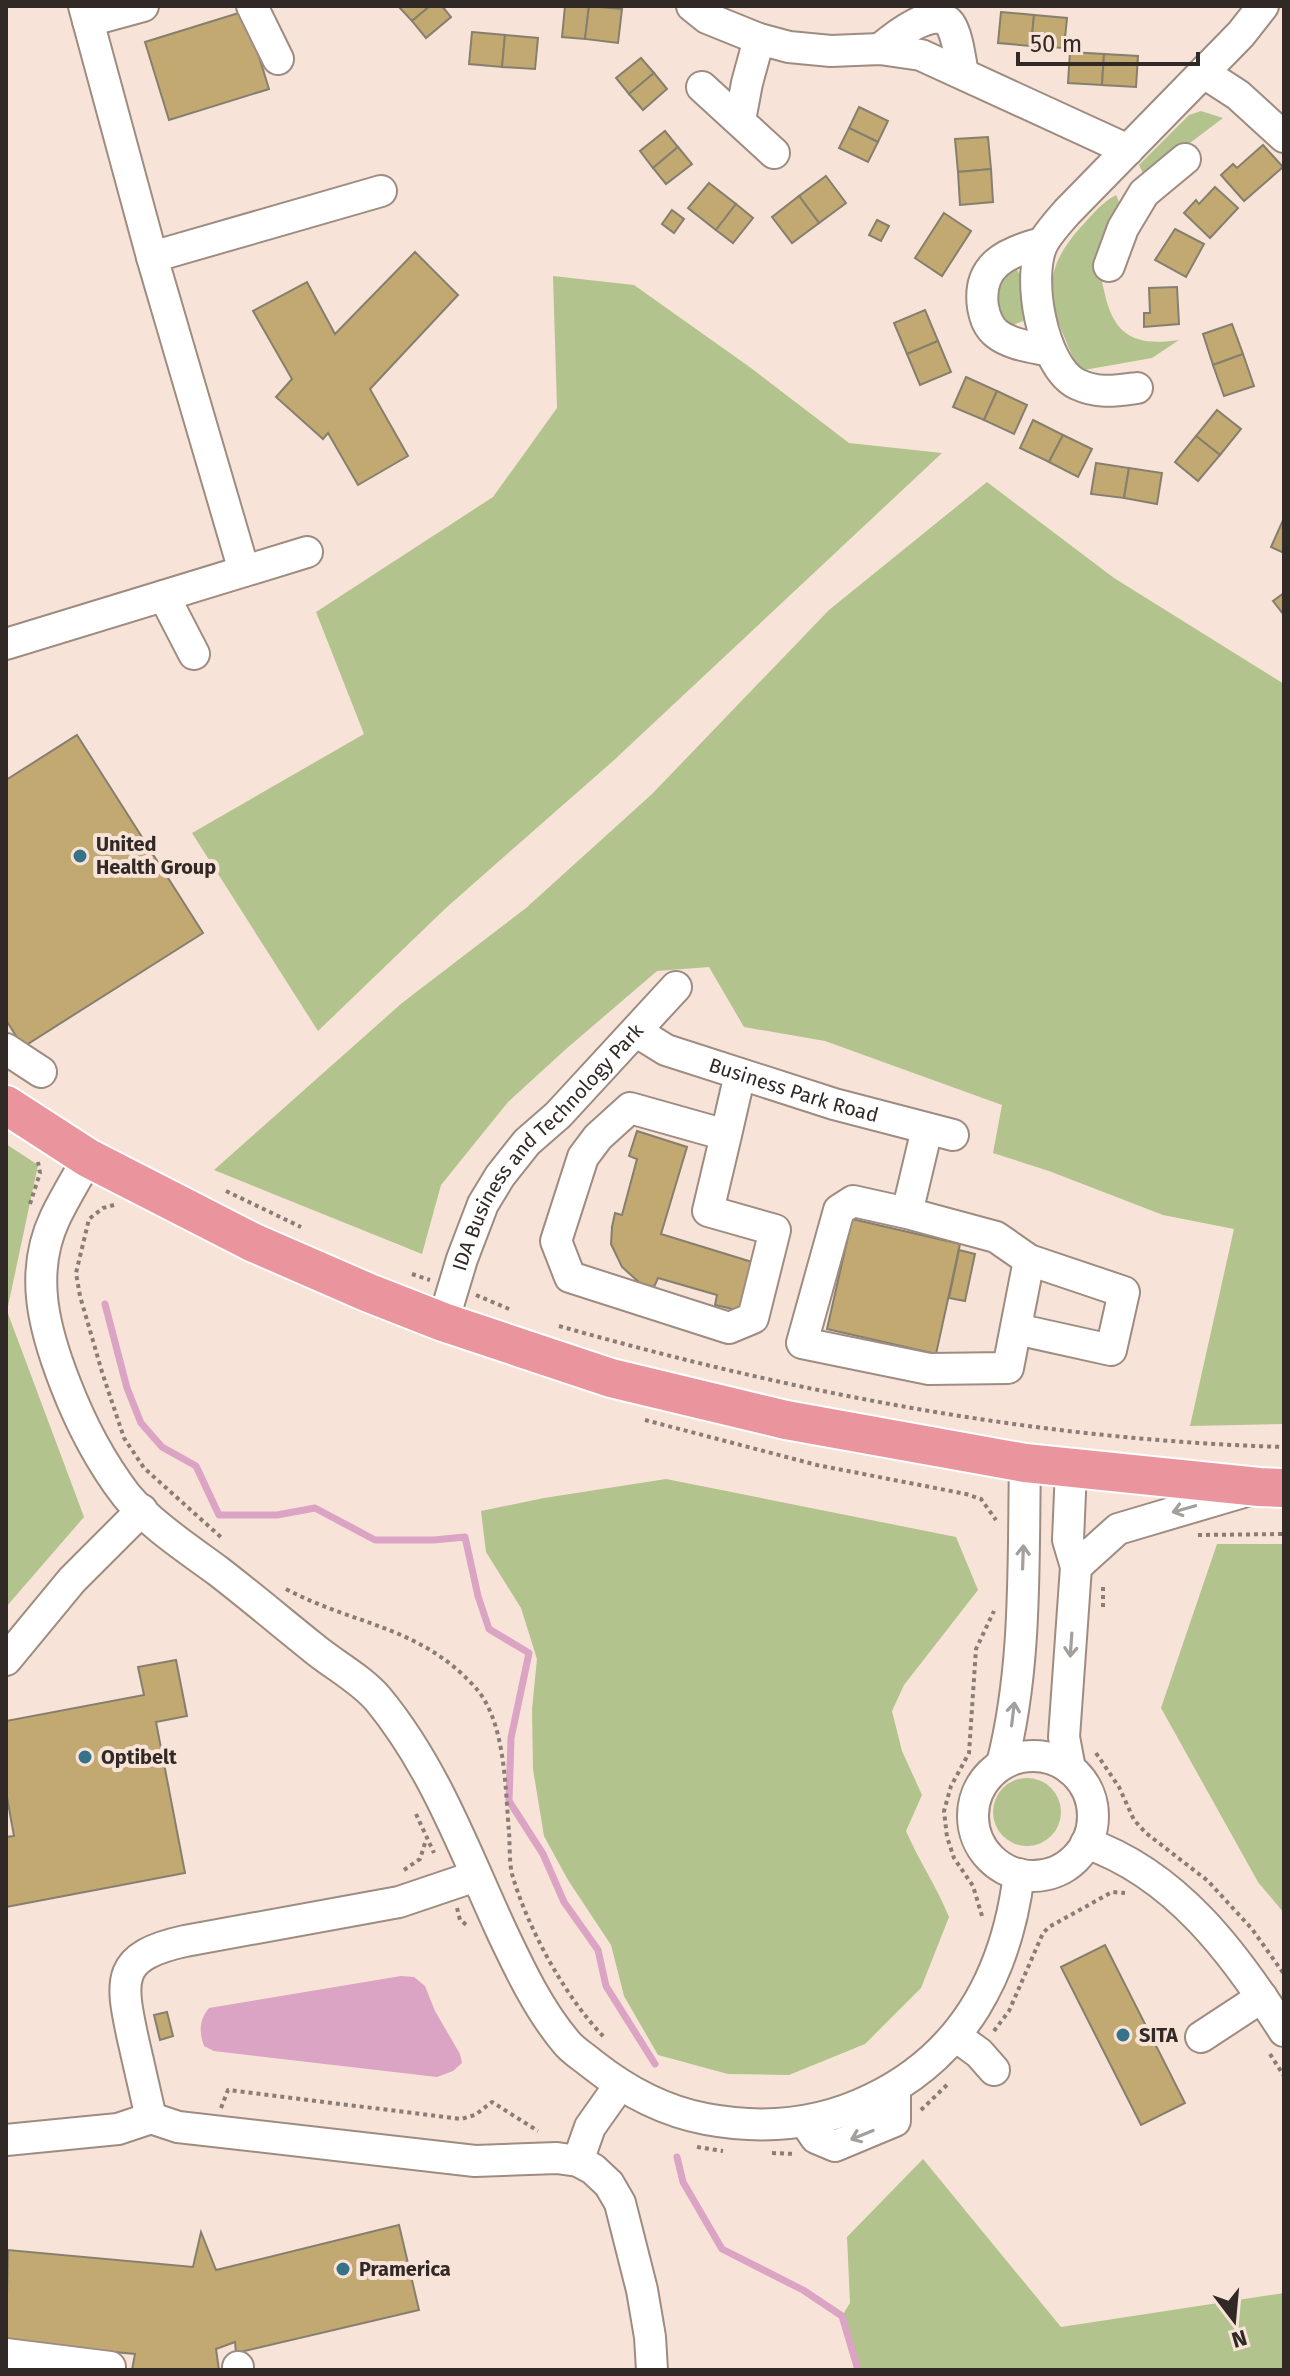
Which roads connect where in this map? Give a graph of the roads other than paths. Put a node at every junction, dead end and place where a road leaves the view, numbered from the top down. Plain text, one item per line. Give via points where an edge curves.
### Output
1 (143, 6) edge
2 (252, 6) edge
3 (692, 6) edge
4 (1263, 6) edge
5 (86, 14) edge
6 (759, 39) junction
7 (880, 49) junction
8 (278, 59) dead end
9 (963, 73) junction
10 (1204, 73) junction
11 (702, 87) dead end
12 (740, 120) junction
13 (1284, 137) edge
14 (774, 153) dead end
15 (1120, 158) junction
16 (1185, 159) dead end
17 (381, 191) dead end
18 (1144, 193) junction
19 (1042, 243) junction
20 (152, 257) junction
21 (1109, 266) dead end
22 (1050, 351) junction
23 (1137, 388) dead end
24 (307, 552) dead end
25 (244, 571) junction
26 (164, 596) junction
27 (6, 644) edge
28 (194, 654) dead end
29 (676, 987) dead end
30 (637, 1032) junction
31 (6, 1049) edge
32 (41, 1072) dead end
33 (740, 1074) junction
34 (6, 1105) edge
35 (546, 1125) junction
36 (726, 1135) junction
37 (583, 1157) junction
38 (88, 1158) junction
39 (907, 1213) junction
40 (1029, 1260) junction
41 (443, 1322) junction
42 (1016, 1329) junction
43 (1025, 1463) junction
44 (1071, 1469) junction
45 (1271, 1488) edge
46 (142, 1510) junction
47 (1076, 1567) junction
48 (6, 1660) edge
49 (1002, 1764) junction
50 (1070, 1769) junction
51 (1086, 1843) junction
52 (1019, 1874) junction
53 (465, 1881) junction
54 (1262, 1997) junction
55 (1201, 2037) dead end
56 (1275, 2040) edge
57 (619, 2086) junction
58 (895, 2088) junction
59 (151, 2118) junction
60 (805, 2122) junction
61 (6, 2140) edge
62 (567, 2160) junction
63 (6, 2354) edge
64 (110, 2370) edge
65 (652, 2370) edge

1 - 5 street
2 - 8 street
3 - 6 street via 707,18
4 - 10 street
5 - 20 street
6 - 7 street via 831,51
6 - 12 street
7 - 9 street via 921,55
7 - 9 street via 896,35 931,17 942,17 951,25
9 - 15 street
10 - 13 street via 1238,95
10 - 15 street
11 - 12 street
12 - 14 street
15 - 18 street
15 - 19 street
16 - 18 street
17 - 20 street
18 - 21 street
19 - 22 street via 1035,272
19 - 22 street via 1017,249 988,271 983,303 986,322 997,334
20 - 25 street
22 - 23 street via 1074,383 1104,393
24 - 25 street
25 - 26 street
26 - 27 street
26 - 28 street
29 - 30 street, IDA Business and Technology Park
30 - 33 street, Business Park Road via 666,1050
30 - 35 street, IDA Business and Technology Park
31 - 32 street
33 - 36 street
33 - 39 street, Business Park Road via 940,1132
34 - 38 main road
35 - 37 street
35 - 41 street, IDA Business and Technology Park via 527,1142 483,1204
36 - 37 street via 630,1108
36 - 37 street via 708,1211 775,1230 753,1318 729,1328 570,1277 556,1241
38 - 41 main road via 254,1243
38 - 46 street via 54,1221 41,1266 42,1314 93,1445
39 - 40 street via 996,1237
39 - 42 street via 853,1201 839,1210 802,1343 929,1369 1008,1368
40 - 42 street
40 - 42 street via 1124,1292 1111,1350
41 - 43 main road via 611,1378 786,1420
43 - 44 main road
49 -> 43 street via 1014,1720 1022,1628
44 - 45 main road
44 - 47 street via 1068,1540
45 -> 47 street via 1118,1529
46 - 48 street via 72,1580
46 - 53 street via 374,1695 414,1747 452,1818
47 -> 50 street via 1064,1737
49 - 50 street via 1037,1756
49 - 52 street via 984,1782 974,1806 975,1831 996,1863
50 - 51 street via 1084,1784 1091,1803
51 - 52 street via 1058,1870
51 - 54 street via 1106,1850 1186,1903
52 - 58 street via 999,1958 982,1995 976,2054
53 - 57 street via 568,2045
53 - 59 street via 399,1902 175,1943 142,1956 123,1989
54 - 55 street
54 - 56 street
57 - 60 street via 677,2113 723,2122
57 - 62 street
58 - 60 street via 854,2109
58 -> 60 street via 895,2121 835,2146 816,2138
59 - 61 street via 118,2129
59 - 62 street via 178,2127 475,2161
62 - 65 street via 593,2169 620,2203 642,2290
63 - 64 street

